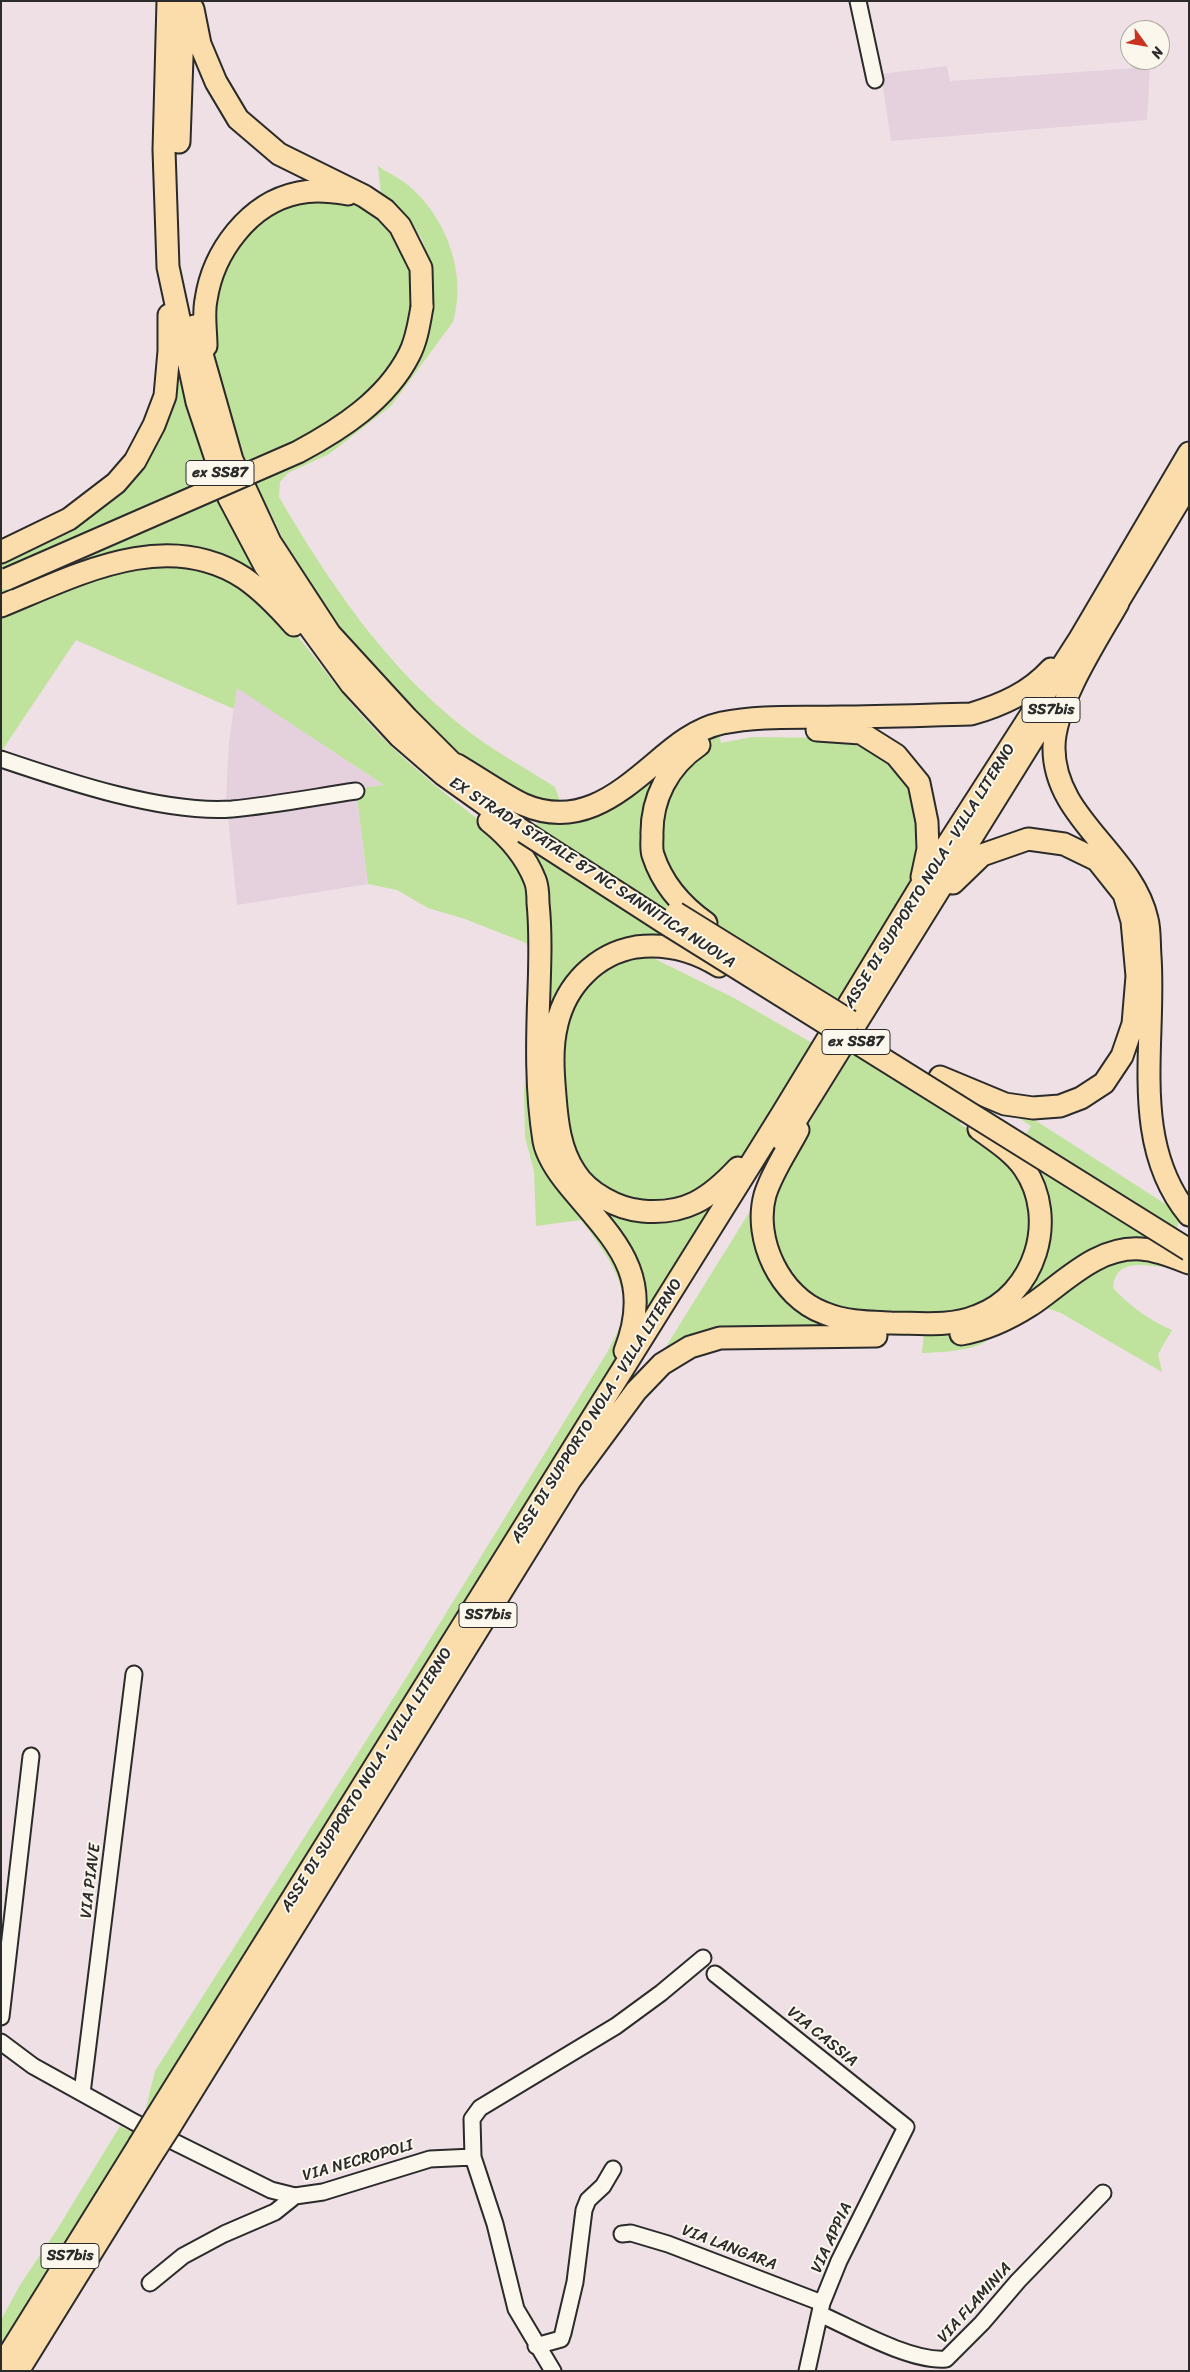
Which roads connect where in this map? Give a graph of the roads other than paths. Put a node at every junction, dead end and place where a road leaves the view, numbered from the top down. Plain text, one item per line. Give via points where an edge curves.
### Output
1 (168, 1) edge
2 (184, 1) edge
3 (192, 1) edge
4 (858, 1) edge
5 (874, 80) dead end
6 (364, 196) junction
7 (168, 268) junction
8 (206, 369) junction
9 (1189, 453) edge
10 (1189, 484) edge
11 (1, 552) edge
12 (4, 580) edge
13 (1118, 602) junction
14 (1, 606) edge
15 (1079, 640) junction
16 (351, 684) junction
17 (800, 723) junction
18 (1, 759) edge
19 (447, 768) junction
20 (356, 791) dead end
21 (528, 827) junction
22 (919, 889) junction
23 (911, 936) junction
24 (731, 946) junction
25 (1145, 978) junction
26 (763, 985) junction
27 (931, 1080) junction
28 (546, 1086) junction
29 (806, 1105) junction
30 (782, 1114) junction
31 (1189, 1215) edge
32 (1189, 1233) edge
33 (1189, 1250) edge
34 (1189, 1262) edge
35 (922, 1330) junction
36 (605, 1397) junction
37 (571, 1479) junction
38 (134, 1674) dead end
39 (31, 1756) dead end
40 (703, 1958) dead end
41 (715, 1974) dead end
42 (1, 2016) edge
43 (1, 2042) edge
44 (82, 2093) junction
45 (164, 2121) junction
46 (906, 2127) joint
47 (146, 2149) junction
48 (473, 2157) junction
49 (613, 2169) dead end
50 (1103, 2193) dead end
51 (296, 2196) junction
52 (622, 2234) dead end
53 (150, 2283) dead end
54 (821, 2308) junction
55 (536, 2346) junction
56 (1, 2367) edge
57 (18, 2371) edge
58 (553, 2371) edge
59 (807, 2371) edge

1 - 7 highway, EX STRADA STATALE 87 NC SANNITICA NUOVA / ex SS87 via 164,150
2 - 8 highway, EX STRADA STATALE 87 NC SANNITICA NUOVA / ex SS87 via 178,161 180,260
3 - 6 highway via 200,44 216,82 238,119 279,154
4 - 5 street
6 - 8 highway via 326,190 297,193 261,208 234,233 213,270 205,301
6 - 12 highway, bridge via 400,226 421,268 422,307 410,354 398,374 372,403 341,427 298,452
7 - 11 highway via 169,351 165,396 135,461 116,483 69,519
7 - 16 highway, EX STRADA STATALE 87 NC SANNITICA NUOVA / ex SS87 via 197,402 229,498 265,566
8 - 19 highway, EX STRADA STATALE 87 NC SANNITICA NUOVA / ex SS87 via 232,460 270,542 330,634
9 - 15 highway, ASSE DI SUPPORTO NOLA - VILLA LITERNO / SS7bis
10 - 13 highway, ASSE DI SUPPORTO NOLA - VILLA LITERNO / SS7bis
13 - 23 highway, ASSE DI SUPPORTO NOLA - VILLA LITERNO / SS7bis
13 - 25 highway via 1063,704 1054,746 1059,786 1138,892 1148,919
14 - 16 highway via 117,562 182,555 237,575 261,592
15 - 17 highway via 1039,682 1003,704 971,714
15 - 22 highway, ASSE DI SUPPORTO NOLA - VILLA LITERNO / SS7bis
16 - 19 highway, EX STRADA STATALE 87 NC SANNITICA NUOVA / ex SS87 via 399,736
17 - 21 highway via 765,716 696,732 603,803
17 - 22 highway via 861,733 896,755 919,783 927,822 928,849
17 - 24 highway, bridge via 722,736 698,746 681,759 658,797 652,819 652,853 661,874 684,906
18 - 20 street via 55,777 189,808 231,809
19 - 21 highway, EX STRADA STATALE 87 NC SANNITICA NUOVA / ex SS87
19 - 21 highway via 466,802
21 - 24 highway, EX STRADA STATALE 87 NC SANNITICA NUOVA / ex SS87, bridge
21 - 26 highway, EX STRADA STATALE 87 NC SANNITICA NUOVA / ex SS87, bridge
21 - 28 highway via 542,934
22 - 30 highway, ASSE DI SUPPORTO NOLA - VILLA LITERNO / SS7bis
23 - 25 highway via 955,881 982,855 1028,839 1064,844 1097,860 1124,894
23 - 29 highway, ASSE DI SUPPORTO NOLA - VILLA LITERNO / SS7bis
24 - 27 highway, EX STRADA STATALE 87 NC SANNITICA NUOVA / ex SS87, bridge
25 - 27 highway via 1122,1056 1104,1083 1081,1098 1060,1106 1033,1108 1005,1104
25 - 31 highway via 1150,1110 1156,1150 1166,1182
26 - 27 highway, EX STRADA STATALE 87 NC SANNITICA NUOVA / ex SS87, bridge
26 - 28 highway, bridge via 704,957 664,945 627,949 601,959 575,984 565,1002 557,1024
27 - 32 highway, EX STRADA STATALE 87 NC SANNITICA NUOVA / ex SS87
27 - 33 highway, EX STRADA STATALE 87 NC SANNITICA NUOVA / ex SS87, bridge
27 - 35 highway, bridge via 954,1111 999,1143 1024,1168 1041,1218 1037,1251 1031,1268 1007,1298 979,1316
28 - 30 highway via 562,1146 575,1173 607,1200 638,1211 684,1209 720,1188
28 - 36 highway via 544,1144 559,1174 617,1244 628,1265 634,1287 636,1311 633,1330
29 - 35 highway via 798,1131 765,1194 763,1231 774,1264 792,1291 823,1313 855,1322
29 - 37 highway, ASSE DI SUPPORTO NOLA - VILLA LITERNO / SS7bis
30 - 36 highway, ASSE DI SUPPORTO NOLA - VILLA LITERNO / SS7bis
34 - 35 highway via 1141,1249 1120,1251 1084,1265 1031,1304 992,1326 956,1335
35 - 37 highway via 720,1338 690,1347 662,1364 636,1391
36 - 45 highway, ASSE DI SUPPORTO NOLA - VILLA LITERNO / SS7bis
37 - 45 highway, ASSE DI SUPPORTO NOLA - VILLA LITERNO / SS7bis
38 - 44 street, VIA PIAVE
39 - 42 street
40 - 48 street via 616,2026 480,2108 472,2120
41 - 46 street, VIA CASSIA
43 - 44 street, VIA NECROPOLI via 33,2066
44 - 51 street, VIA NECROPOLI via 271,2190
45 - 47 highway, ASSE DI SUPPORTO NOLA - VILLA LITERNO / SS7bis, bridge
46 - 54 street, VIA APPIA via 839,2260
47 - 56 highway, ASSE DI SUPPORTO NOLA - VILLA LITERNO / SS7bis
47 - 57 highway, ASSE DI SUPPORTO NOLA - VILLA LITERNO / SS7bis
48 - 51 street, VIA NECROPOLI via 430,2159 323,2192
48 - 55 street via 495,2224 516,2309
49 - 55 street via 604,2186 588,2200 584,2210 575,2282 564,2333 561,2339
50 - 54 street, VIA FLAMINIA via 946,2359 932,2360 908,2352
51 - 53 street via 275,2212 183,2256
52 - 54 street, VIA LANGARA via 668,2244
54 - 59 street, VIA APPIA
55 - 58 street

